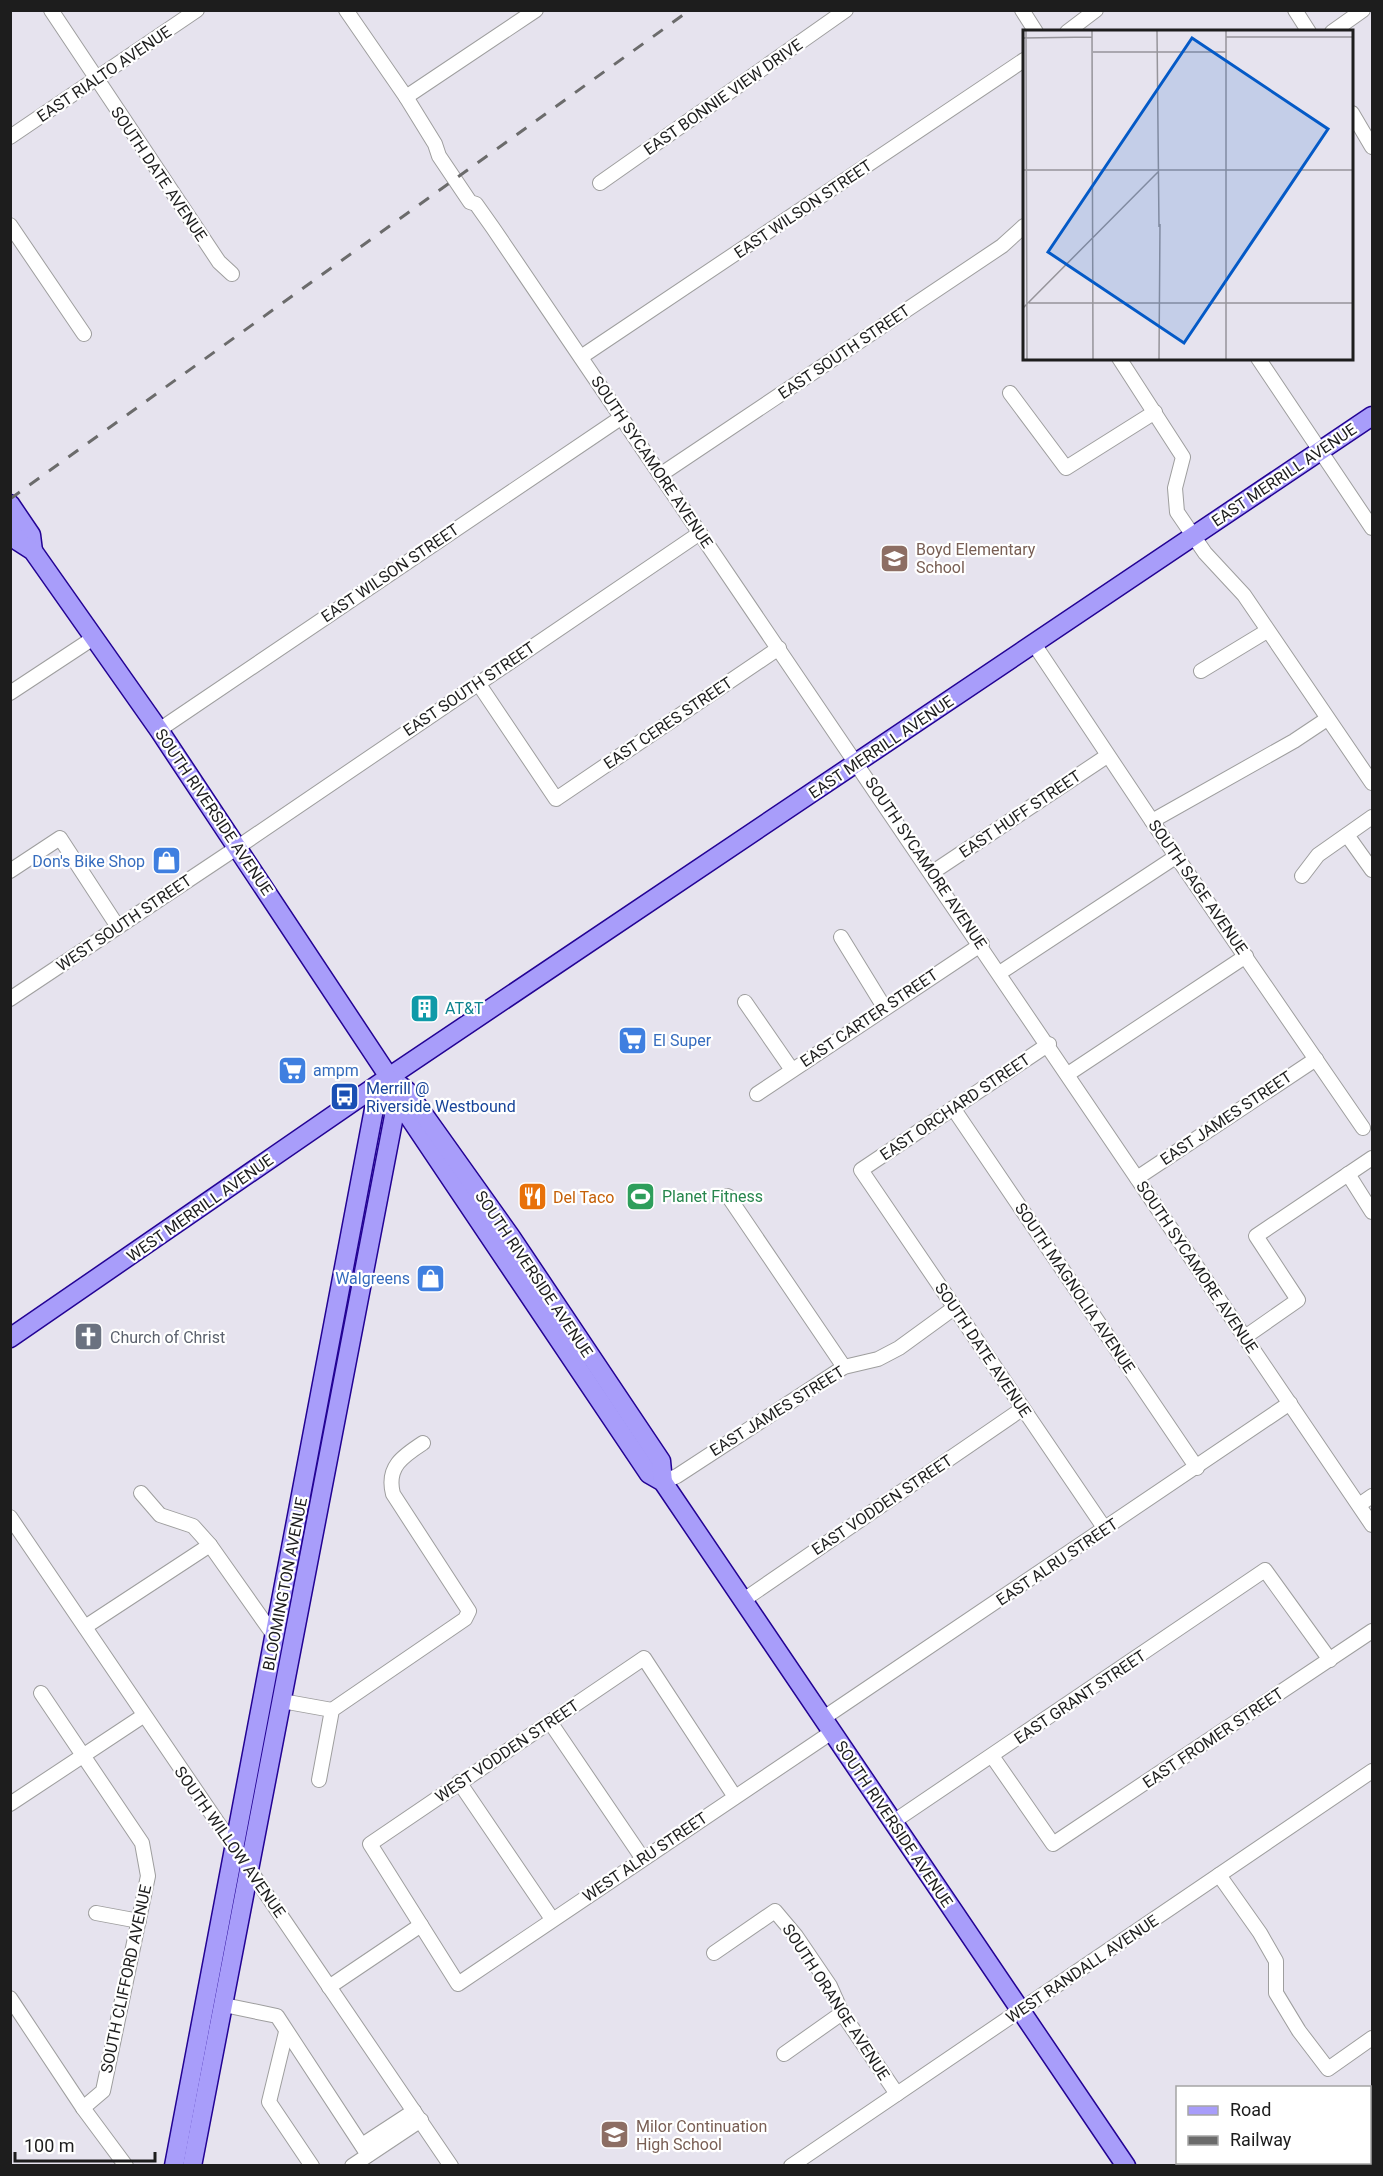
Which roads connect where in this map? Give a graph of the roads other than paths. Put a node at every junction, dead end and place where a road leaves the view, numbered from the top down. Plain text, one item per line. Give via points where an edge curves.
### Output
1 (51, 10) edge
2 (197, 10) edge
3 (346, 10) edge
4 (536, 10) edge
5 (846, 10) edge
6 (1022, 10) edge
7 (1096, 10) edge
8 (1295, 10) edge
9 (1363, 10) edge
10 (521, 15) edge
11 (1035, 30) edge
12 (1070, 30) edge
13 (1309, 30) edge
14 (1335, 30) edge
15 (1023, 61) edge
16 (96, 79) junction
17 (406, 97) junction
18 (1353, 115) edge
19 (10, 137) edge
20 (1372, 147) edge
21 (600, 183) dead end
22 (10, 225) edge
23 (1023, 227) edge
24 (232, 274) dead end
25 (84, 334) dead end
26 (581, 357) junction
27 (1120, 360) edge
28 (1259, 360) edge
29 (1010, 393) dead end
30 (1155, 412) junction
31 (1372, 416) edge
32 (621, 417) junction
33 (1320, 451) junction
34 (660, 475) junction
35 (10, 504) edge
36 (1372, 528) edge
37 (10, 530) edge
38 (700, 532) junction
39 (1193, 535) junction
40 (33, 550) junction
41 (1267, 631) junction
42 (94, 637) junction
43 (1034, 644) junction
44 (779, 648) junction
45 (1201, 670) dead end
46 (478, 683) junction
47 (10, 693) edge
48 (1327, 719) junction
49 (159, 730) junction
50 (1107, 756) junction
51 (858, 763) junction
52 (1372, 783) edge
53 (1372, 817) edge
54 (1152, 821) junction
55 (1347, 835) junction
56 (238, 847) junction
57 (1177, 856) junction
58 (1372, 870) edge
59 (10, 871) edge
60 (933, 872) junction
61 (1302, 876) dead end
62 (118, 927) junction
63 (841, 937) dead end
64 (982, 944) junction
65 (1246, 956) junction
66 (1001, 972) junction
67 (10, 999) edge
68 (745, 1002) dead end
69 (884, 1007) junction
70 (1048, 1044) junction
71 (1316, 1059) junction
72 (792, 1070) junction
73 (1068, 1074) junction
74 (389, 1077) junction
75 (757, 1094) dead end
76 (953, 1108) junction
77 (416, 1128) junction
78 (1363, 1128) dead end
79 (388, 1150) junction
80 (1372, 1158) edge
81 (861, 1170) joint
82 (1348, 1174) junction
83 (1137, 1178) junction
84 (728, 1196) dead end
85 (1372, 1212) edge
86 (954, 1308) junction
87 (1245, 1337) junction
88 (10, 1338) edge
89 (844, 1367) junction
90 (1290, 1403) junction
91 (1022, 1409) junction
92 (423, 1443) dead end
93 (1197, 1468) junction
94 (663, 1482) junction
95 (141, 1493) dead end
96 (1372, 1496) edge
97 (1359, 1505) junction
98 (10, 1517) edge
99 (1372, 1525) edge
100 (1105, 1529) junction
101 (210, 1545) junction
102 (742, 1601) junction
103 (85, 1627) junction
104 (1372, 1631) edge
105 (275, 1637) junction
106 (1330, 1660) junction
107 (40, 1693) dead end
108 (282, 1701) junction
109 (332, 1710) junction
110 (143, 1716) junction
111 (550, 1722) junction
112 (827, 1726) junction
113 (83, 1756) junction
114 (993, 1756) junction
115 (1372, 1771) edge
116 (319, 1780) dead end
117 (459, 1782) junction
118 (735, 1797) junction
119 (10, 1804) edge
120 (893, 1822) junction
121 (234, 1845) junction
122 (643, 1859) junction
123 (251, 1870) junction
124 (1219, 1875) junction
125 (96, 1913) dead end
126 (552, 1919) junction
127 (139, 1921) junction
128 (421, 1924) junction
129 (714, 1953) dead end
130 (329, 1987) junction
131 (10, 1998) edge
132 (224, 2005) junction
133 (1022, 2011) junction
134 (842, 2013) junction
135 (286, 2032) junction
136 (1372, 2038) edge
137 (784, 2054) dead end
138 (897, 2094) junction
139 (83, 2108) junction
140 (417, 2116) junction
141 (365, 2150) junction
142 (126, 2166) edge
143 (174, 2166) edge
144 (192, 2166) edge
145 (312, 2166) edge
146 (352, 2166) edge
147 (451, 2166) edge
148 (791, 2166) edge
149 (1126, 2166) edge

1 - 16 street, SOUTH DATE AVENUE
2 - 16 street, EAST RIALTO AVENUE
3 - 17 street, SOUTH SYCAMORE AVENUE
4 - 10 street
5 - 21 street, EAST BONNIE VIEW DRIVE
6 - 11 street
7 - 12 street
8 - 13 street
9 - 14 street
10 - 17 street
15 - 26 street, EAST WILSON STREET
16 - 19 street, EAST RIALTO AVENUE
16 - 24 street, SOUTH DATE AVENUE via 219,262
17 - 26 street, SOUTH SYCAMORE AVENUE via 439,156
18 - 20 street
22 - 25 street
23 - 34 street, EAST SOUTH STREET via 1002,246
26 - 32 street, SOUTH SYCAMORE AVENUE
27 - 30 street
28 - 33 street
29 - 30 street via 1066,468
30 - 39 street via 1184,457 1175,488 1177,512
31 - 33 main road, EAST MERRILL AVENUE
32 - 34 street, SOUTH SYCAMORE AVENUE
32 - 49 street, EAST WILSON STREET
33 - 36 street
33 - 39 main road, EAST MERRILL AVENUE
34 - 38 street, SOUTH SYCAMORE AVENUE
35 - 40 main road, SOUTH RIVERSIDE AVENUE via 31,535
37 - 40 main road, SOUTH RIVERSIDE AVENUE via 19,542
38 - 44 street, SOUTH SYCAMORE AVENUE
38 - 46 street, EAST SOUTH STREET
39 - 41 street via 1244,595
39 - 43 main road, EAST MERRILL AVENUE
40 - 42 main road, SOUTH RIVERSIDE AVENUE
41 - 45 street
41 - 48 street
42 - 47 street
42 - 49 main road, SOUTH RIVERSIDE AVENUE
43 - 50 street, SOUTH SAGE AVENUE
43 - 51 main road, EAST MERRILL AVENUE
44 - 46 street, EAST CERES STREET via 556,799
44 - 51 street, SOUTH SYCAMORE AVENUE
46 - 56 street, EAST SOUTH STREET
48 - 52 street
48 - 54 street
49 - 56 main road, SOUTH RIVERSIDE AVENUE
50 - 54 street, SOUTH SAGE AVENUE
50 - 60 street, EAST HUFF STREET
51 - 60 street, SOUTH SYCAMORE AVENUE
51 - 74 main road, EAST MERRILL AVENUE
53 - 55 street
54 - 57 street, SOUTH SAGE AVENUE
55 - 58 street
55 - 61 street via 1318,855
56 - 62 street, WEST SOUTH STREET
56 - 74 main road, SOUTH RIVERSIDE AVENUE
57 - 65 street, SOUTH SAGE AVENUE
57 - 66 street
59 - 62 street via 60,838
60 - 64 street, SOUTH SYCAMORE AVENUE
62 - 67 street, WEST SOUTH STREET
63 - 69 street
64 - 66 street, SOUTH SYCAMORE AVENUE
64 - 69 street, EAST CARTER STREET
65 - 71 street, SOUTH SAGE AVENUE
65 - 73 street
66 - 70 street, SOUTH SYCAMORE AVENUE
68 - 72 street
69 - 72 street, EAST CARTER STREET
70 - 73 street, SOUTH SYCAMORE AVENUE
70 - 76 street, EAST ORCHARD STREET
71 - 78 street, SOUTH SAGE AVENUE
71 - 83 street, EAST JAMES STREET
72 - 75 street, EAST CARTER STREET
73 - 83 street, SOUTH SYCAMORE AVENUE
74 - 77 main road, SOUTH RIVERSIDE AVENUE via 397,1099
74 - 79 main road, BLOOMINGTON AVENUE via 394,1116
74 - 88 main road, WEST MERRILL AVENUE
74 - 94 main road, SOUTH RIVERSIDE AVENUE via 407,1091 511,1237 661,1461
74 - 105 main road, BLOOMINGTON AVENUE via 374,1109
76 - 81 street, EAST ORCHARD STREET
76 - 93 street, SOUTH MAGNOLIA AVENUE
77 - 79 main road via 404,1130
77 - 94 main road, SOUTH RIVERSIDE AVENUE via 649,1474
79 - 108 main road, BLOOMINGTON AVENUE
80 - 82 street
81 - 86 street, SOUTH DATE AVENUE
82 - 85 street
82 - 87 street via 1256,1236 1298,1300
83 - 87 street, SOUTH SYCAMORE AVENUE
84 - 89 street
86 - 89 street, EAST JAMES STREET via 899,1348 878,1359
86 - 91 street, SOUTH DATE AVENUE
87 - 90 street, SOUTH SYCAMORE AVENUE
89 - 94 street, EAST JAMES STREET
90 - 93 street, EAST ALRU STREET
90 - 97 street, SOUTH SYCAMORE AVENUE
91 - 100 street, SOUTH DATE AVENUE
91 - 102 street, EAST VODDEN STREET
92 - 109 street via 399,1460 391,1487 469,1611 465,1619 413,1657
93 - 100 street, EAST ALRU STREET
94 - 102 main road, SOUTH RIVERSIDE AVENUE
95 - 101 street via 160,1515 193,1526
96 - 97 street
97 - 99 street, SOUTH SYCAMORE AVENUE
98 - 103 street, SOUTH WILLOW AVENUE
100 - 112 street, EAST ALRU STREET
101 - 103 street
101 - 105 street
102 - 112 main road, SOUTH RIVERSIDE AVENUE
103 - 110 street, SOUTH WILLOW AVENUE
104 - 106 street, EAST FROMER STREET
105 - 121 main road, BLOOMINGTON AVENUE
106 - 114 street, EAST FROMER STREET via 1053,1844
106 - 114 street, EAST GRANT STREET via 1265,1570
107 - 113 street, SOUTH CLIFFORD AVENUE
108 - 109 street
108 - 123 main road, BLOOMINGTON AVENUE
109 - 116 street
110 - 113 street
110 - 121 street, SOUTH WILLOW AVENUE
111 - 117 street, WEST VODDEN STREET
111 - 118 street, WEST VODDEN STREET via 644,1658
111 - 122 street
112 - 118 street, WEST ALRU STREET
112 - 120 main road, SOUTH RIVERSIDE AVENUE
113 - 119 street
113 - 127 street, SOUTH CLIFFORD AVENUE via 142,1843 148,1876
114 - 120 street, EAST GRANT STREET
115 - 124 street, WEST RANDALL AVENUE
117 - 126 street
117 - 128 street, WEST VODDEN STREET via 370,1844
118 - 122 street, WEST ALRU STREET
120 - 133 main road, SOUTH RIVERSIDE AVENUE
121 - 123 street, SOUTH WILLOW AVENUE
121 - 143 main road, BLOOMINGTON AVENUE
122 - 126 street, WEST ALRU STREET
123 - 130 street, SOUTH WILLOW AVENUE
123 - 132 main road, BLOOMINGTON AVENUE
124 - 133 street, WEST RANDALL AVENUE
124 - 136 street via 1276,1961 1276,1993 1328,2069
125 - 127 street
126 - 128 street, WEST ALRU STREET via 458,1984
127 - 139 street, SOUTH CLIFFORD AVENUE via 102,2091
128 - 130 street
129 - 134 street, SOUTH ORANGE AVENUE via 775,1911 830,1986
130 - 140 street, SOUTH WILLOW AVENUE
131 - 139 street
132 - 135 street via 276,2016
132 - 144 main road, BLOOMINGTON AVENUE
133 - 138 street, WEST RANDALL AVENUE
133 - 149 main road, SOUTH RIVERSIDE AVENUE
134 - 137 street
134 - 138 street, SOUTH ORANGE AVENUE
135 - 141 street
135 - 145 street via 269,2102
138 - 148 street, WEST RANDALL AVENUE
139 - 142 street
140 - 141 street
140 - 147 street, SOUTH WILLOW AVENUE
141 - 146 street

